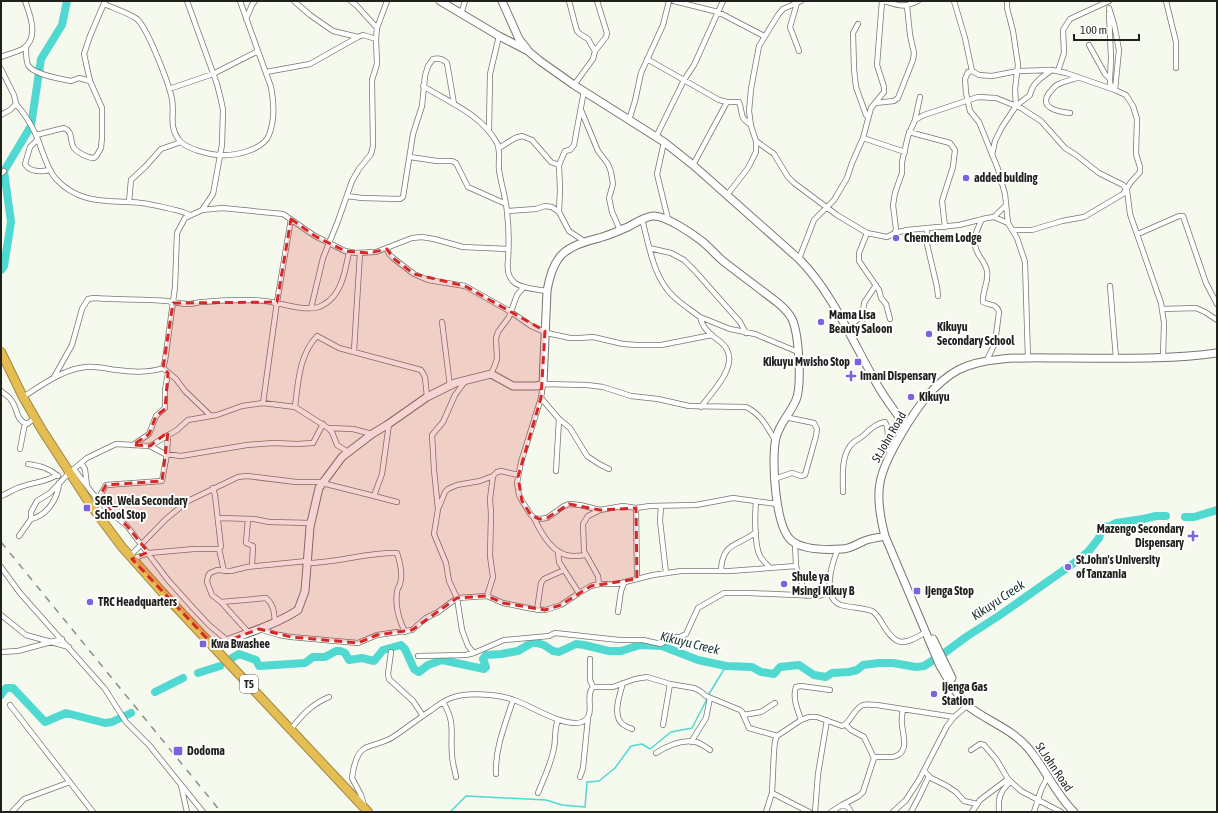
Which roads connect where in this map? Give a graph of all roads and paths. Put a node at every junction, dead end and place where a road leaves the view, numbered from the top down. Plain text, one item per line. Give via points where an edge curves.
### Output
1 (25, 1) edge
2 (187, 1) edge
3 (240, 1) edge
4 (256, 1) edge
5 (294, 1) edge
6 (351, 1) edge
7 (386, 1) edge
8 (440, 1) edge
9 (465, 1) edge
10 (502, 1) edge
11 (569, 1) edge
12 (597, 1) edge
13 (669, 1) edge
14 (674, 1) edge
15 (724, 1) edge
16 (883, 1) edge
17 (918, 1) edge
18 (954, 1) edge
19 (1007, 1) edge
20 (1110, 1) edge
21 (1166, 1) edge
22 (104, 2) edge
23 (800, 2) edge
24 (907, 6) junction
25 (1109, 8) junction
26 (718, 12) junction
27 (461, 14) junction
28 (246, 20) junction
29 (858, 24) dead end
30 (377, 28) junction
31 (358, 36) junction
32 (498, 36) junction
33 (764, 36) junction
34 (376, 39) junction
35 (1089, 45) dead end
36 (26, 47) junction
37 (258, 51) junction
38 (528, 51) junction
39 (595, 51) junction
40 (800, 51) dead end
41 (1, 57) edge
42 (647, 59) junction
43 (1176, 68) dead end
44 (1, 69) edge
45 (1052, 70) junction
46 (972, 71) junction
47 (1018, 71) junction
48 (1058, 71) junction
49 (266, 72) junction
50 (214, 74) junction
51 (1077, 78) junction
52 (1110, 79) junction
53 (684, 80) junction
54 (90, 81) junction
55 (574, 85) junction
56 (423, 86) junction
57 (169, 88) junction
58 (1114, 90) junction
59 (584, 91) junction
60 (920, 97) dead end
61 (968, 99) junction
62 (727, 102) junction
63 (875, 103) junction
64 (16, 104) junction
65 (454, 104) junction
66 (1016, 106) junction
67 (581, 110) junction
68 (1070, 113) dead end
69 (1, 115) edge
70 (868, 117) junction
71 (629, 120) junction
72 (915, 120) junction
73 (751, 126) junction
74 (489, 130) junction
75 (909, 132) junction
76 (36, 137) junction
77 (656, 137) junction
78 (863, 138) junction
79 (756, 141) junction
80 (182, 142) junction
81 (664, 142) junction
82 (499, 148) junction
83 (905, 152) junction
84 (221, 155) junction
85 (992, 155) junction
86 (410, 157) junction
87 (559, 165) junction
88 (693, 165) junction
89 (49, 170) junction
90 (1127, 190) junction
91 (727, 195) junction
92 (347, 196) junction
93 (129, 202) junction
94 (506, 204) junction
95 (1005, 206) junction
96 (828, 208) junction
97 (202, 210) junction
98 (507, 211) junction
99 (559, 212) junction
100 (190, 215) junction
101 (994, 217) junction
102 (291, 219) junction
103 (642, 219) junction
104 (668, 219) junction
105 (982, 219) junction
106 (1008, 223) junction
107 (927, 228) junction
108 (945, 228) junction
109 (620, 230) junction
110 (1013, 230) junction
111 (867, 233) junction
112 (895, 233) junction
113 (1138, 234) junction
114 (584, 241) junction
115 (329, 244) junction
116 (387, 248) junction
117 (650, 248) junction
118 (508, 249) junction
119 (349, 252) junction
120 (360, 253) junction
121 (799, 259) junction
122 (876, 285) junction
123 (1110, 286) dead end
124 (524, 287) junction
125 (547, 291) junction
126 (938, 296) dead end
127 (1215, 297) edge
128 (173, 302) junction
129 (277, 302) junction
130 (1217, 304) edge
131 (311, 308) junction
132 (1162, 309) junction
133 (511, 312) junction
134 (700, 317) junction
135 (890, 319) dead end
136 (1217, 320) edge
137 (442, 322) dead end
138 (545, 331) junction
139 (746, 333) junction
140 (849, 333) junction
141 (712, 336) junction
142 (354, 351) junction
143 (1, 352) edge
144 (798, 352) junction
145 (1217, 353) edge
146 (1163, 357) junction
147 (1028, 358) junction
148 (1116, 358) junction
149 (987, 360) junction
150 (163, 368) junction
151 (168, 373) junction
152 (491, 374) junction
153 (54, 377) junction
154 (466, 380) junction
155 (543, 384) junction
156 (450, 386) junction
157 (1, 391) edge
158 (23, 397) junction
159 (427, 397) junction
160 (541, 398) junction
161 (263, 403) junction
162 (701, 407) junction
163 (295, 408) junction
164 (211, 416) junction
165 (785, 417) junction
166 (35, 418) junction
167 (559, 420) junction
168 (25, 423) junction
169 (324, 424) junction
170 (389, 424) junction
171 (906, 426) junction
172 (328, 428) junction
173 (372, 434) junction
174 (168, 435) junction
175 (775, 440) junction
176 (133, 445) junction
177 (150, 446) junction
178 (20, 449) dead end
179 (348, 452) junction
180 (891, 452) junction
181 (167, 454) junction
182 (82, 463) junction
183 (28, 464) dead end
184 (609, 469) dead end
185 (72, 471) junction
186 (556, 471) dead end
187 (57, 475) junction
188 (518, 475) junction
189 (493, 476) junction
190 (774, 479) junction
191 (61, 481) junction
192 (322, 482) junction
193 (88, 487) junction
194 (213, 488) junction
195 (445, 492) junction
196 (843, 492) dead end
197 (436, 493) junction
198 (1, 496) edge
199 (374, 496) junction
200 (98, 500) junction
201 (756, 501) junction
202 (397, 502) dead end
203 (777, 504) junction
204 (661, 506) junction
205 (636, 508) junction
206 (438, 509) junction
207 (600, 510) junction
208 (31, 518) junction
209 (218, 518) junction
210 (534, 518) junction
211 (248, 519) junction
212 (311, 523) junction
213 (756, 532) junction
214 (19, 536) dead end
215 (885, 536) junction
216 (795, 543) junction
217 (142, 544) junction
218 (219, 549) junction
219 (838, 549) junction
220 (558, 551) junction
221 (149, 554) junction
222 (585, 555) junction
223 (131, 558) junction
224 (307, 562) junction
225 (252, 566) junction
226 (796, 566) junction
227 (1, 568) edge
228 (770, 568) junction
229 (224, 570) junction
230 (564, 570) junction
231 (721, 571) junction
232 (666, 573) junction
233 (637, 579) junction
234 (624, 583) junction
235 (599, 584) junction
236 (830, 592) junction
237 (579, 593) junction
238 (488, 596) junction
239 (806, 596) junction
240 (457, 598) junction
241 (221, 602) junction
242 (537, 610) junction
243 (618, 612) dead end
244 (1, 615) edge
245 (921, 618) junction
246 (275, 622) junction
247 (259, 630) junction
248 (405, 632) junction
249 (926, 632) junction
250 (249, 633) junction
251 (62, 639) junction
252 (228, 641) junction
253 (51, 642) junction
254 (214, 646) junction
255 (934, 646) junction
256 (69, 647) junction
257 (1, 652) edge
258 (391, 652) dead end
259 (474, 653) junction
260 (418, 656) dead end
261 (590, 659) dead end
262 (623, 684) junction
263 (670, 684) junction
264 (593, 687) junction
265 (830, 690) dead end
266 (329, 697) dead end
267 (710, 698) junction
268 (513, 700) junction
269 (444, 702) junction
270 (775, 703) dead end
271 (10, 705) dead end
272 (968, 705) junction
273 (903, 709) junction
274 (743, 714) junction
275 (423, 716) junction
276 (954, 717) junction
277 (588, 718) junction
278 (558, 720) junction
279 (801, 720) junction
280 (827, 720) junction
281 (663, 725) dead end
282 (846, 725) junction
283 (291, 729) junction
284 (632, 729) dead end
285 (777, 736) junction
286 (691, 742) junction
287 (710, 750) dead end
288 (971, 750) dead end
289 (656, 753) dead end
290 (874, 758) junction
291 (924, 771) junction
292 (496, 774) dead end
293 (929, 776) junction
294 (1048, 776) junction
295 (456, 777) dead end
296 (580, 777) dead end
297 (1009, 780) junction
298 (70, 782) junction
299 (180, 784) junction
300 (538, 793) dead end
301 (772, 793) junction
302 (1037, 800) junction
303 (977, 804) junction
304 (842, 805) junction
305 (366, 810) edge
306 (12, 812) edge
307 (93, 812) edge
308 (187, 812) edge
309 (203, 812) edge
310 (766, 812) edge
311 (809, 812) edge
312 (815, 812) edge
313 (831, 812) edge
314 (851, 812) edge
315 (893, 812) edge
316 (910, 812) edge
317 (972, 812) edge
318 (999, 812) edge
319 (1034, 812) edge
320 (1061, 812) edge
321 (1073, 812) edge

1 - 36 street via 32,25 32,33
2 - 50 street
3 - 28 street
4 - 28 street
5 - 31 street via 333,31
6 - 30 street
7 - 30 street
8 - 27 street
9 - 27 street
10 - 38 street via 519,39
11 - 39 street via 577,31 588,39
12 - 39 street via 607,33
13 - 42 street
14 - 26 street
15 - 26 street
16 - 24 street
16 - 63 street via 877,65 884,92
17 - 24 street
18 - 46 street
19 - 47 street
20 - 25 street
20 - 48 street via 1070,19 1063,30 1064,53
21 - 43 street via 1176,42
22 - 54 street via 85,50
22 - 57 street via 136,19 143,26
23 - 33 street via 783,9
23 - 40 street via 790,27
24 - 63 street via 913,60 898,98 894,101
25 - 52 street
25 - 58 street via 1119,50
26 - 33 street
26 - 53 street via 694,65
27 - 32 street
28 - 37 street
29 - 70 street via 853,33 854,69 856,87
30 - 34 street
31 - 34 street
31 - 49 street via 310,64
32 - 38 street
32 - 74 street via 490,74
33 - 73 street via 759,46 751,89
34 - 92 street via 377,64 372,80 374,146 352,181
35 - 52 street
36 - 41 street
36 - 54 street via 27,63 32,69 66,80 79,78
37 - 49 street
37 - 50 street
38 - 55 street
39 - 55 street via 593,59
42 - 53 street
42 - 71 street
44 - 64 street
45 - 47 street
45 - 48 street
45 - 66 street via 1036,82 1030,95
46 - 47 street via 979,75 992,76
46 - 61 street via 968,72 965,79
47 - 66 street
48 - 51 street
49 - 84 street via 274,101 268,136 264,143 256,148
50 - 57 street
50 - 84 street via 223,110
51 - 58 street
51 - 68 street via 1058,84 1046,100 1052,109
52 - 58 street
53 - 62 street
53 - 77 street
54 - 76 street via 102,108 101,148 97,155 94,158 88,157 74,147 70,133 64,128
55 - 59 street
56 - 65 street
56 - 65 street via 430,61 436,58 444,60 447,63
56 - 86 street via 422,106 413,134
57 - 80 street via 172,100 172,128
58 - 90 street via 1129,98 1137,119 1136,154 1141,169
59 - 67 street
59 - 71 street
60 - 72 street
61 - 66 street via 992,97
61 - 72 street
61 - 85 street via 970,111 979,122
62 - 73 street via 739,102 742,117
62 - 88 street
63 - 70 street
64 - 69 street
64 - 76 street
65 - 74 street via 478,119
66 - 85 street via 1002,127
66 - 90 street via 1041,121 1065,148 1099,174 1123,184
67 - 87 street via 574,146 565,151
67 - 109 street via 598,151 611,172 613,184 609,198
70 - 78 street
71 - 77 street
72 - 75 street
73 - 79 street
74 - 82 street
75 - 83 street
75 - 108 street via 950,143 955,150 953,167 942,201
76 - 89 street
76 - 89 street via 25,164 28,168 36,170
77 - 81 street
78 - 83 street
78 - 96 street via 847,178
79 - 91 street via 756,152 748,168
79 - 96 street via 774,154 794,183
80 - 84 street via 188,147
80 - 93 street via 161,149 131,180
81 - 88 street
81 - 104 street via 657,174
82 - 87 street via 522,136 532,140 551,162
82 - 94 street via 499,168
83 - 112 street via 894,198
84 - 97 street via 213,194
85 - 95 street via 1002,179
86 - 92 street via 403,197 400,199
86 - 94 street via 452,161 456,163 468,187
87 - 99 street
88 - 91 street
89 - 93 street via 66,189 77,195 95,201
90 - 110 street via 1119,198 1084,217 1032,230
90 - 113 street via 1130,214
91 - 121 street
92 - 115 street
93 - 100 street via 181,210
94 - 98 street
95 - 101 street
95 - 106 street
96 - 111 street
96 - 121 street via 814,220
97 - 100 street
97 - 102 street via 222,208 257,211 282,214
98 - 99 street via 548,206
98 - 118 street
99 - 114 street via 569,231
100 - 128 street via 185,218 177,233
101 - 105 street
101 - 106 street
102 - 115 street
102 - 129 street
103 - 104 street via 653,216
103 - 109 street
103 - 117 street
104 - 144 street via 695,236 784,308 795,328
105 - 108 street
105 - 149 street via 974,241 987,271 984,302 994,305 999,312 995,343
106 - 110 street
107 - 108 street
107 - 112 street
107 - 126 street via 927,244
109 - 114 street via 611,235
110 - 147 street via 1025,262
111 - 112 street via 887,237
111 - 122 street via 859,253 859,261
113 - 127 street via 1183,216 1206,283
113 - 132 street
114 - 125 street via 571,247 558,258 548,281
115 - 119 street
115 - 131 street
116 - 118 street via 412,238 422,237 463,247
116 - 120 street
116 - 133 street via 392,258 414,274 428,280 465,286
117 - 134 street via 654,266 672,296
117 - 139 street via 671,253 684,260 740,322
118 - 124 street via 511,280
119 - 120 street
119 - 131 street via 343,279 332,299 322,306
120 - 142 street
121 - 140 street via 828,296
122 - 135 street via 886,304
122 - 140 street via 864,303 862,323
123 - 148 street
124 - 125 street
124 - 133 street via 517,295
125 - 138 street
127 - 130 street
128 - 129 street
128 - 150 street
128 - 153 street via 88,299 82,308 72,345
129 - 131 street
129 - 161 street
132 - 136 street via 1196,308
132 - 146 street
133 - 138 street via 531,326
133 - 152 street via 496,338 497,359
134 - 139 street
134 - 141 street via 701,324
137 - 156 street
138 - 141 street via 570,338 593,337 637,345 661,345
138 - 155 street
139 - 144 street via 755,334
140 - 171 street via 878,387
141 - 162 street via 727,350 729,364
142 - 159 street via 422,370
142 - 163 street via 336,346 317,336 305,355
143 - 158 highway, T5
144 - 165 street via 798,394
145 - 146 street, St.John Road via 1183,358
146 - 148 street, St.John Road
147 - 148 street, St.John Road
147 - 149 street, St.John Road
149 - 171 street, St.John Road via 967,366 948,377 929,394
150 - 151 street
150 - 153 street via 130,371 86,367
151 - 164 street
151 - 176 street via 165,408 156,416 149,434
152 - 154 street
152 - 155 street via 513,386
153 - 158 street
154 - 156 street
154 - 197 street via 455,395 443,422 432,435
155 - 160 street
155 - 162 street via 587,384 631,396
156 - 159 street
157 - 168 street via 11,400 17,416
158 - 166 highway, T5
159 - 170 street
160 - 167 street
160 - 188 street
161 - 163 street
161 - 164 street via 242,406
162 - 175 street via 732,406 754,411
163 - 169 street
164 - 174 street via 188,420
165 - 175 street
165 - 190 street via 814,423 817,429 816,436 805,475 792,473
166 - 168 street
166 - 185 highway, T5
167 - 184 street via 570,428 587,456
167 - 186 street
168 - 178 street
169 - 172 street
169 - 181 street via 313,443 273,443 182,456
170 - 173 street
170 - 199 street via 382,474
171 - 180 street, St.John Road
172 - 173 street via 353,429
172 - 179 street via 337,445
173 - 179 street
174 - 177 street
174 - 181 street
175 - 190 street
176 - 177 street
176 - 182 street via 116,444 92,455
177 - 181 street
179 - 192 street
180 - 196 street via 887,448 888,426 885,422 852,443 844,461
180 - 215 street, St.John Road via 883,469 878,490
181 - 200 street via 162,481 106,485
182 - 185 street
182 - 193 street
183 - 187 street via 47,468
185 - 191 street
185 - 193 street
185 - 223 highway, T5 via 98,515
187 - 191 street
187 - 198 street
188 - 189 street via 501,471
188 - 210 street via 519,494
189 - 195 street via 451,487
189 - 238 street via 490,499 490,556 493,577
190 - 203 street
191 - 208 street via 50,493 37,501
191 - 208 street via 59,491 47,511
192 - 194 street via 296,482 247,476 238,477
192 - 199 street
192 - 212 street
193 - 200 street
194 - 209 street
194 - 217 street via 188,501
195 - 197 street
195 - 206 street
197 - 206 street
199 - 202 street
200 - 217 street via 127,526
201 - 203 street
201 - 204 street via 730,498 696,505
201 - 213 street
203 - 216 street via 786,534
204 - 205 street
204 - 232 street via 660,521
205 - 207 street via 623,506
205 - 233 street
206 - 240 street via 434,534
207 - 210 street via 569,504 547,518
207 - 222 street via 588,516 583,524
208 - 214 street
209 - 211 street
209 - 218 street via 221,547
210 - 220 street via 544,537
211 - 212 street
211 - 225 street via 246,543 253,546
212 - 224 street
213 - 228 street via 759,554
213 - 231 street via 728,549 722,556
215 - 219 street via 867,540 847,549
215 - 245 street, St.John Road
216 - 219 street via 814,548
216 - 226 street
217 - 221 street
217 - 223 street
218 - 221 street
218 - 229 street
219 - 236 street
220 - 222 street via 564,555
220 - 230 street via 558,559
221 - 223 street
221 - 252 street via 197,612
222 - 235 street via 598,576
223 - 254 highway, T5
224 - 225 street
224 - 246 street via 305,591 300,607
224 - 248 street via 328,562 397,553 401,575 397,592 398,608
225 - 229 street
226 - 228 street
226 - 239 street
227 - 251 street
228 - 231 street
229 - 241 street via 212,571 207,582 212,595
230 - 237 street
230 - 242 street via 544,579 541,583
231 - 232 street
232 - 233 street
233 - 234 street
234 - 235 street
234 - 243 street
235 - 237 street
236 - 239 street via 819,596
236 - 249 street via 833,600 841,605 875,613 891,637 898,641 913,640
237 - 242 street via 558,606
238 - 240 street
238 - 242 street via 503,603
239 - 259 street via 749,592 724,594 698,608 686,634 670,637 661,644 643,640 555,633 548,636 504,640
240 - 248 street via 412,630
240 - 259 street via 462,630 468,646
241 - 246 street via 266,598 272,603
241 - 250 street
244 - 253 street via 26,635
245 - 249 street
245 - 255 street
246 - 247 street
247 - 248 street via 291,637 353,643 377,635
247 - 250 street
249 - 255 street
250 - 252 street
251 - 253 street
251 - 256 street
252 - 254 street
253 - 256 street
253 - 257 street via 18,651
254 - 283 highway, T5
255 - 272 street, St.John Road via 958,693
256 - 299 street via 105,689 126,722 149,745
258 - 275 street via 389,680 413,701
259 - 260 street
261 - 264 street via 590,680
262 - 263 street via 644,677
262 - 264 street
262 - 284 street via 617,710 622,724
263 - 267 street via 694,688
263 - 281 street
264 - 277 street via 590,693
265 - 279 street via 796,687 796,704
266 - 283 street via 305,712
267 - 274 street via 736,708
267 - 286 street via 706,718
268 - 269 street via 499,696 469,695 456,696
268 - 278 street
268 - 292 street via 498,744
269 - 275 street
269 - 295 street via 452,722 452,758
270 - 274 street via 761,712
271 - 298 street
272 - 276 street
272 - 294 street, St.John Road via 1028,747
273 - 276 street
273 - 282 street via 862,705
273 - 290 street via 902,750 894,757
274 - 285 street via 749,728
275 - 305 street via 387,740 361,752 352,778
276 - 291 street
277 - 278 street via 578,723
277 - 296 street
278 - 300 street via 552,756
279 - 280 street via 812,717
279 - 285 street
280 - 282 street via 838,726
280 - 312 street
282 - 290 street via 864,737
283 - 305 highway, T5
285 - 301 street
286 - 287 street
286 - 289 street via 670,745
288 - 297 street via 980,744 984,745
290 - 304 street via 863,792
291 - 293 street
291 - 315 street via 906,800
293 - 303 street via 956,792 964,801
293 - 316 street
294 - 302 street
294 - 321 street, St.John Road
297 - 302 street
297 - 303 street
297 - 318 street via 999,798
298 - 306 street via 24,799
298 - 307 street
299 - 308 street
299 - 309 street
301 - 310 street
301 - 311 street
302 - 319 street
302 - 320 street
303 - 317 street
304 - 313 street
304 - 314 street via 848,807

